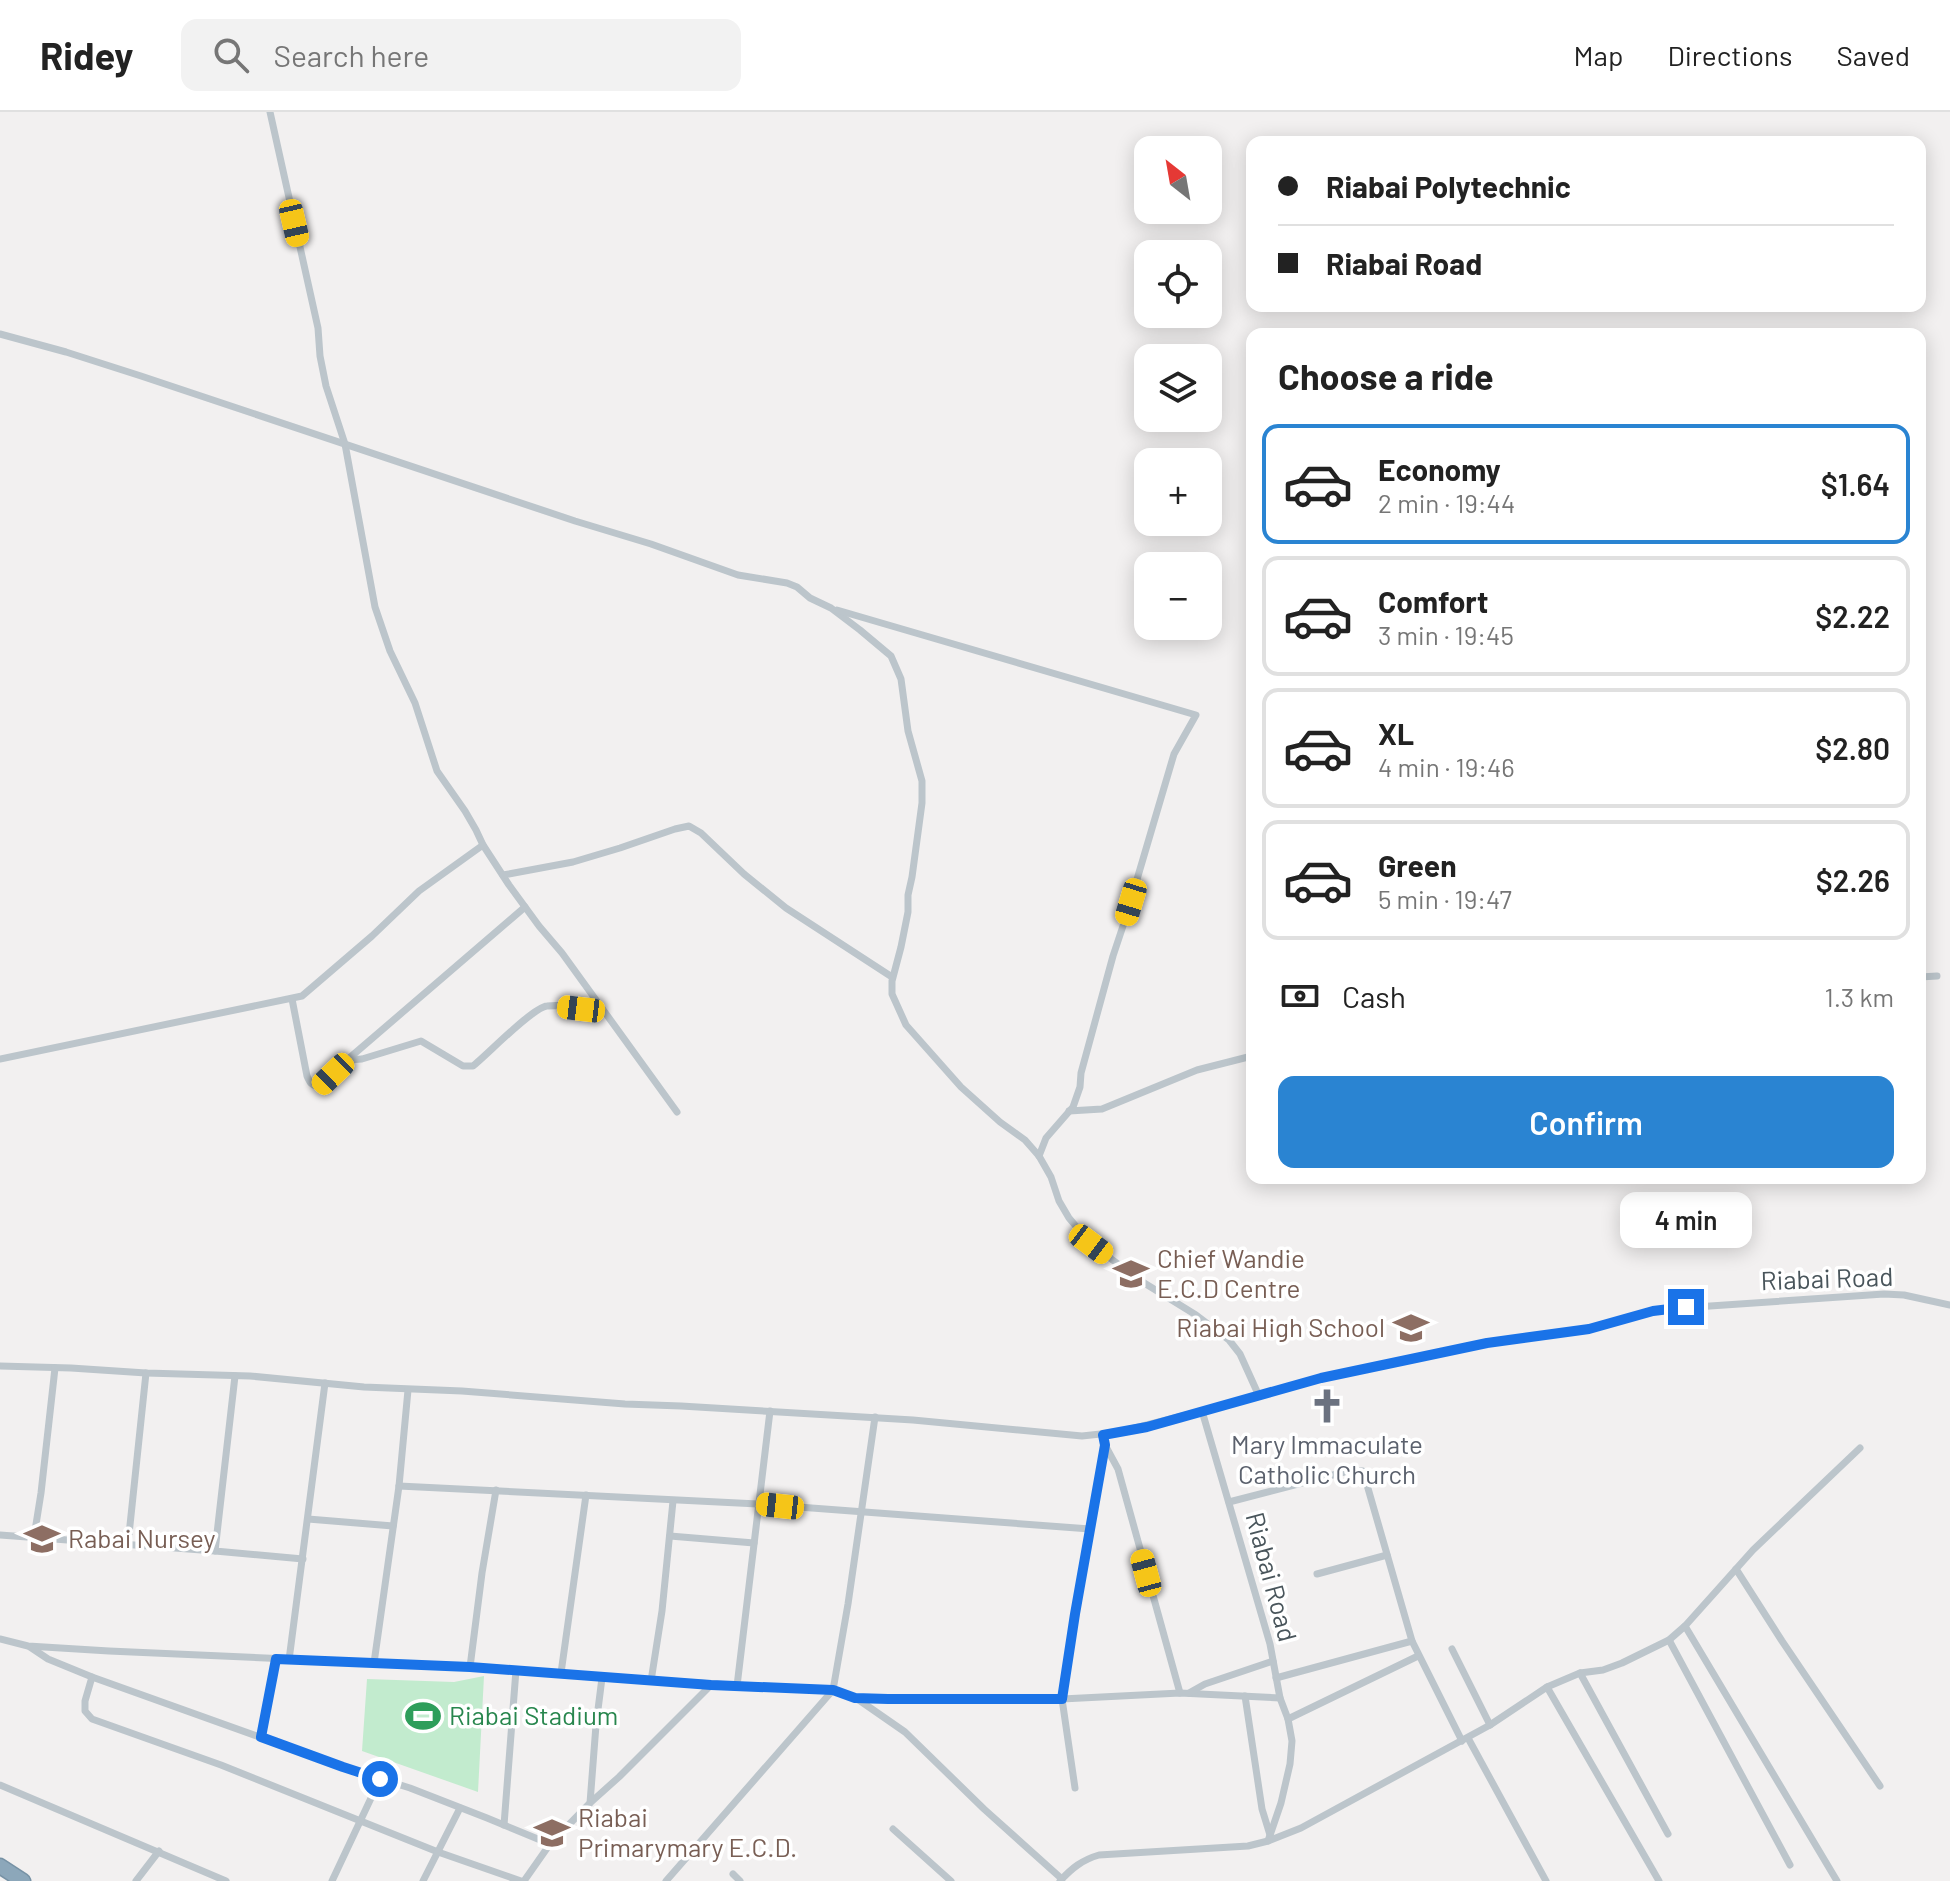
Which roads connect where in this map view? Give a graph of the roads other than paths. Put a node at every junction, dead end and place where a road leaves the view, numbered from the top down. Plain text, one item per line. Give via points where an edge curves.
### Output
1 (270, 112) edge
2 (0, 334) edge
3 (345, 444) junction
4 (831, 608) junction
5 (483, 845) junction
6 (503, 875) junction
7 (525, 907) junction
8 (1937, 976) dead end
9 (892, 977) junction
10 (1926, 977) edge
11 (292, 999) junction
12 (605, 1012) junction
13 (1246, 1058) edge
14 (0, 1059) edge
15 (347, 1060) junction
16 (1069, 1111) junction
17 (677, 1112) dead end
18 (1039, 1156) junction
19 (1950, 1305) edge
20 (0, 1366) edge
21 (55, 1368) junction
22 (146, 1373) junction
23 (235, 1376) junction
24 (325, 1383) junction
25 (408, 1390) junction
26 (1259, 1396) junction
27 (770, 1411) junction
28 (1202, 1411) junction
29 (875, 1417) junction
30 (1103, 1435) junction
31 (1105, 1445) junction
32 (1860, 1448) dead end
33 (399, 1486) junction
34 (496, 1490) junction
35 (586, 1495) junction
36 (673, 1501) junction
37 (1229, 1502) junction
38 (758, 1504) junction
39 (861, 1511) junction
40 (308, 1519) junction
41 (393, 1526) junction
42 (1090, 1529) junction
43 (0, 1535) edge
44 (670, 1536) junction
45 (34, 1537) junction
46 (754, 1543) junction
47 (128, 1544) junction
48 (215, 1551) junction
49 (1387, 1555) junction
50 (303, 1559) junction
51 (1736, 1569) junction
52 (1317, 1574) dead end
53 (1685, 1626) junction
54 (1669, 1640) junction
55 (3, 1641) edge
56 (1412, 1641) junction
57 (28, 1646) junction
58 (1452, 1649) dead end
59 (0, 1650) edge
60 (1418, 1656) junction
61 (276, 1659) junction
62 (289, 1660) junction
63 (1273, 1661) junction
64 (374, 1663) junction
65 (470, 1667) junction
66 (516, 1670) junction
67 (561, 1673) junction
68 (1580, 1673) junction
69 (92, 1677) junction
70 (602, 1678) junction
71 (1276, 1678) junction
72 (651, 1681) junction
73 (711, 1685) junction
74 (737, 1686) junction
75 (1547, 1687) junction
76 (833, 1690) junction
77 (1184, 1693) junction
78 (1245, 1696) junction
79 (855, 1698) junction
80 (1280, 1698) junction
81 (1062, 1699) junction
82 (1288, 1719) junction
83 (1490, 1725) junction
84 (261, 1737) junction
85 (1465, 1739) junction
86 (380, 1779) junction
87 (0, 1785) edge
88 (1880, 1786) dead end
89 (1075, 1788) dead end
90 (590, 1803) junction
91 (460, 1808) junction
92 (361, 1821) junction
93 (504, 1825) junction
94 (893, 1829) dead end
95 (1668, 1834) dead end
96 (1269, 1838) junction
97 (550, 1844) junction
98 (159, 1851) junction
99 (438, 1852) junction
100 (1790, 1865) dead end
101 (0, 1866) edge
102 (733, 1874) dead end
103 (1061, 1880) edge
104 (23, 1881) edge
105 (136, 1881) edge
106 (226, 1881) edge
107 (332, 1881) edge
108 (423, 1881) edge
109 (522, 1881) edge
110 (666, 1881) edge
111 (740, 1881) edge
112 (951, 1881) edge
113 (1546, 1881) edge
114 (1659, 1881) edge
115 (1837, 1881) edge

1 - 3 street via 326,386
2 - 3 street
3 - 4 street via 731,573 797,587
3 - 5 street via 375,607 390,651 415,703 437,771
4 - 9 street via 891,656 901,679 922,781 908,912
4 - 16 street via 1196,715 1174,754
5 - 6 street
5 - 11 street via 419,891 308,992
6 - 7 street
6 - 9 street via 573,862 689,826 786,908
7 - 12 street
7 - 15 street
8 - 10 street
9 - 18 street via 892,994 906,1025 961,1087
11 - 14 street
11 - 15 street via 310,1083 320,1087
12 - 15 street via 542,1006 468,1067 421,1041
12 - 17 street
13 - 16 street via 1197,1070 1102,1109
16 - 18 street via 1046,1138
18 - 26 street via 1069,1218 1091,1244 1229,1340
19 - 26 street, Riabai Road via 1884,1294 1666,1309 1589,1329 1487,1343 1321,1378
20 - 21 street
21 - 22 street
21 - 45 street
22 - 23 street
22 - 47 street
23 - 24 street
23 - 48 street
24 - 25 street
24 - 40 street
25 - 27 street
25 - 33 street
26 - 28 street, Riabai Road
27 - 29 street
27 - 38 street
28 - 30 street
28 - 37 street, Riabai Road
29 - 30 street
29 - 39 street
30 - 31 street
31 - 42 street
31 - 77 street via 1118,1469
32 - 51 street
33 - 34 street
33 - 41 street
34 - 35 street
34 - 65 street
35 - 36 street
35 - 67 street
36 - 38 street
36 - 44 street
37 - 49 street via 1363,1471
37 - 63 street, Riabai Road
38 - 39 street
38 - 46 street
39 - 42 street
39 - 76 street
40 - 41 street
40 - 50 street
41 - 64 street
42 - 81 street
43 - 45 street
44 - 46 street
44 - 72 street
45 - 47 street
46 - 74 street
47 - 48 street
48 - 50 street
49 - 52 street
49 - 56 street
50 - 62 street
51 - 53 street
51 - 88 street
53 - 54 street
53 - 115 street
54 - 68 street via 1622,1663
54 - 100 street
55 - 57 street
55 - 59 street
56 - 60 street
56 - 71 street
57 - 61 street
57 - 69 street
58 - 83 street
60 - 82 street
60 - 85 street
61 - 62 street
61 - 84 street
62 - 64 street
63 - 71 street, Riabai Road
63 - 77 street
64 - 65 street
65 - 66 street
66 - 67 street
66 - 93 street
67 - 70 street
68 - 75 street
68 - 95 street
69 - 84 street
69 - 92 street via 85,1701 92,1719
70 - 72 street
70 - 90 street
71 - 80 street, Riabai Road
72 - 73 street
73 - 74 street
73 - 90 street
74 - 76 street
75 - 83 street
75 - 114 street
76 - 79 street
76 - 110 street
77 - 78 street
77 - 81 street
78 - 80 street
78 - 96 street
79 - 81 street
79 - 103 street via 905,1732
80 - 82 street, Riabai Road
81 - 89 street
82 - 96 street, Riabai Road via 1290,1764
83 - 85 street
84 - 86 street
85 - 96 street via 1301,1828
85 - 113 street
86 - 91 street
86 - 92 street
87 - 98 street
90 - 97 street
91 - 93 street
91 - 99 street
92 - 99 street
92 - 107 street
93 - 97 street
94 - 112 street
96 - 103 street via 1221,1849 1099,1855 1072,1867
97 - 109 street
98 - 105 street
98 - 106 street
99 - 108 street
99 - 109 street
101 - 104 highway
102 - 111 street

